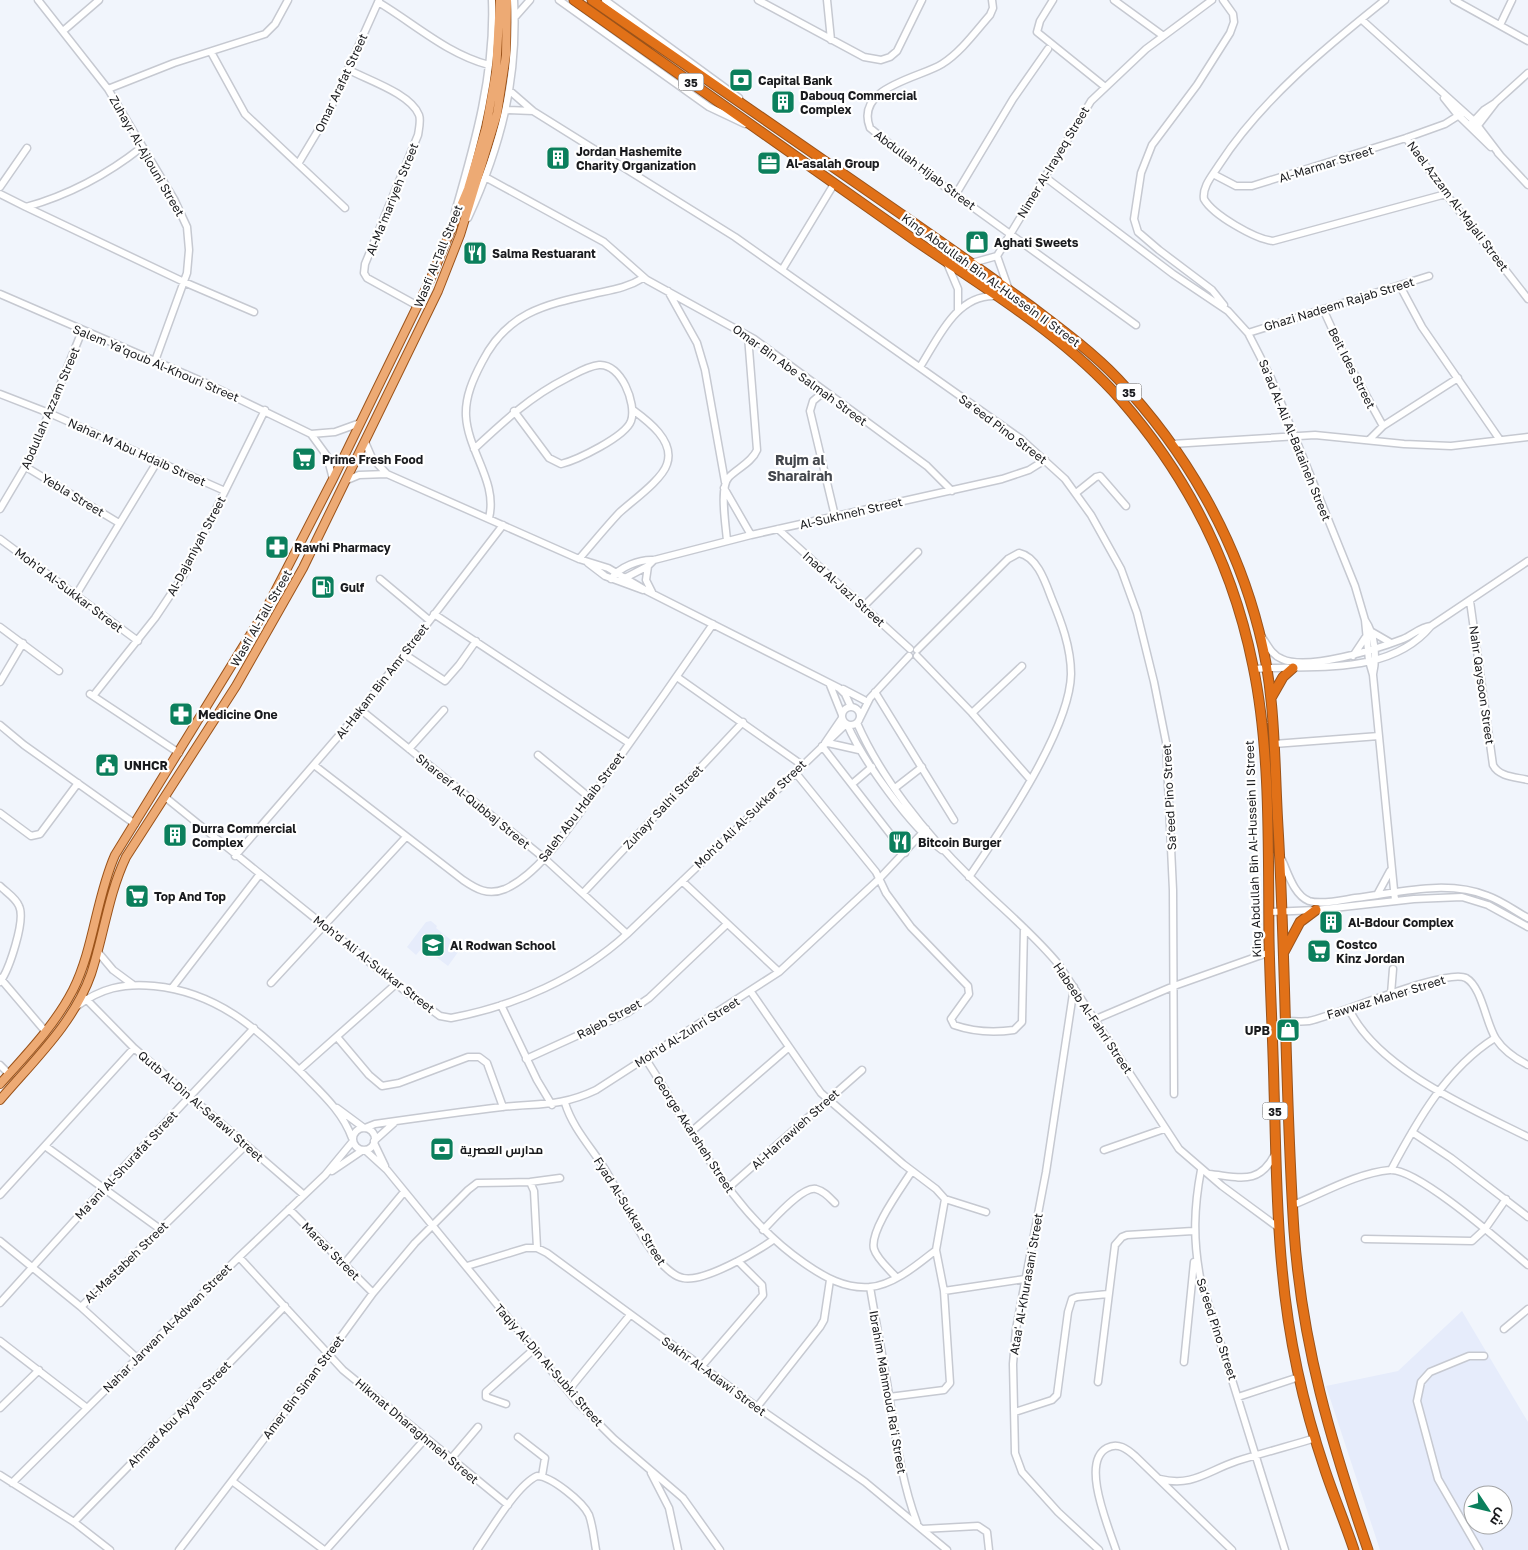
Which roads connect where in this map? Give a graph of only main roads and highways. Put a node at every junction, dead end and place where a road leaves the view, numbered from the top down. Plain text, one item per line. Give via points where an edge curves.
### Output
1 (500, 0) edge
2 (507, 0) edge
3 (574, 0) edge
4 (592, 0) edge
5 (480, 162) junction
6 (239, 655) junction
7 (250, 662) junction
8 (1294, 668) road end
9 (229, 672) junction
10 (240, 678) junction
11 (1271, 699) junction
12 (1316, 910) road end
13 (1283, 954) junction
14 (0, 1084) edge
15 (0, 1100) edge
16 (1354, 1550) edge
17 (1368, 1550) edge

1 - 5 main road, Wasfi Al-Tall Street via 496,72
2 - 5 main road, Wasfi Al-Tall Street via 503,85
3 - 16 highway, King Abdullah Bin Al-Hussein II Street / 35 via 1052,337 1118,397 1168,460 1197,508 1222,561 1254,669 1266,788 1279,1228 1288,1320 1316,1438
4 - 11 highway, King Abdullah Bin Al-Hussein II Street / 35 via 972,263 1105,366 1172,444 1204,494 1229,542 1260,635
5 - 6 main road, Wasfi Al-Tall Street via 418,306 333,479
5 - 7 main road, Wasfi Al-Tall Street via 460,235 438,291 303,568
6 - 7 main road
6 - 9 main road, Wasfi Al-Tall Street
7 - 10 main road, Wasfi Al-Tall Street
8 - 11 highway via 1283,676
9 - 10 main road
9 - 14 main road, Wasfi Al-Tall Street via 115,855 73,989 45,1031
10 - 15 main road, Wasfi Al-Tall Street via 137,839 116,879 91,974 76,1007
11 - 13 highway, King Abdullah Bin Al-Hussein II Street / 35
12 - 13 highway via 1300,922
13 - 17 highway, King Abdullah Bin Al-Hussein II Street / 35 via 1293,1205 1303,1314 1333,1446

